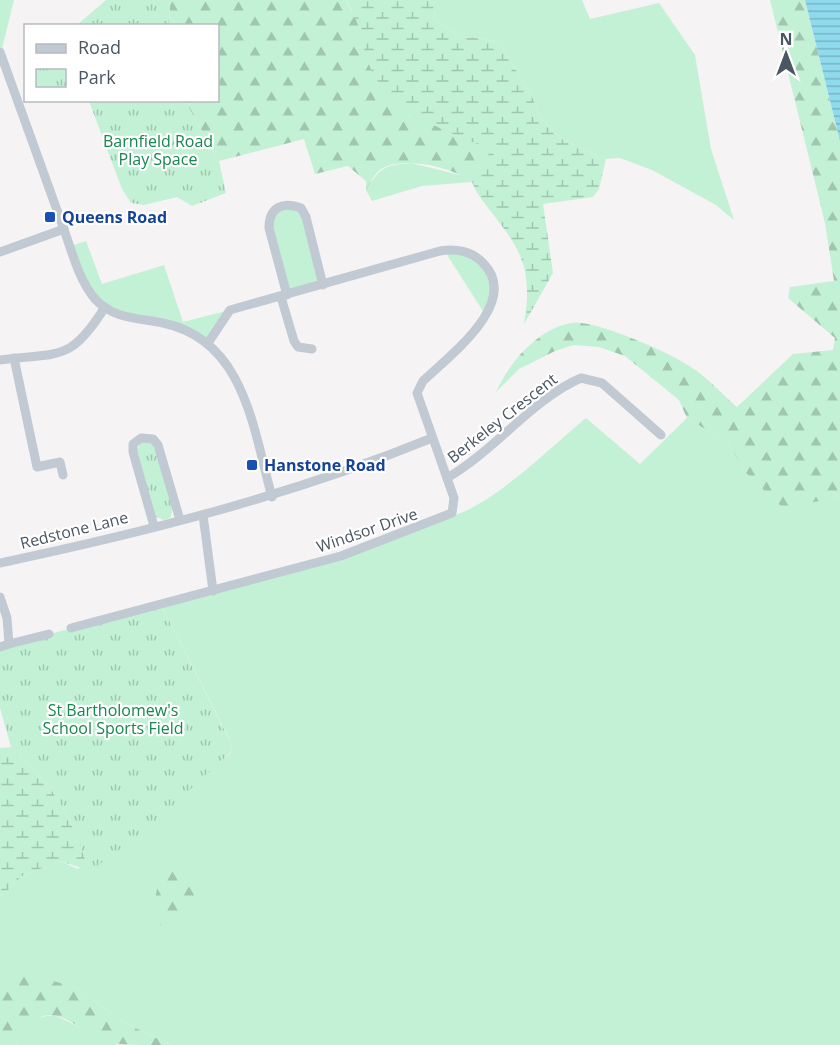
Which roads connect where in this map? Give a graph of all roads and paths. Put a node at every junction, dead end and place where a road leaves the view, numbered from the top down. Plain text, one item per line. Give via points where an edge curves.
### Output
1 (0, 52) edge
2 (64, 229) junction
3 (0, 252) edge
4 (323, 285) junction
5 (284, 296) junction
6 (105, 307) junction
7 (208, 343) junction
8 (312, 349) dead end
9 (14, 358) junction
10 (0, 360) edge
11 (661, 435) dead end
12 (432, 438) junction
13 (63, 474) dead end
14 (447, 478) junction
15 (272, 496) junction
16 (203, 515) junction
17 (180, 520) junction
18 (154, 526) junction
19 (0, 563) edge
20 (213, 591) junction
21 (0, 597) edge
22 (71, 628) dead end
23 (49, 634) dead end
24 (4, 646) edge

1 - 2 street
2 - 3 street
2 - 6 street via 89,290
4 - 5 street
4 - 5 street via 306,217 301,208 281,205 273,210 269,228
4 - 12 street, Windsor Drive via 444,250 466,252 484,264 494,294 486,316 417,389
5 - 7 street via 230,310
5 - 8 street via 294,341
6 - 7 street via 131,318 182,329
6 - 9 street via 88,334 72,348 56,354
7 - 15 street via 229,364 244,392
9 - 10 street
9 - 13 street via 38,467 60,462
11 - 14 street, Berkeley Crescent via 602,383 581,378 557,392 466,467
12 - 14 street, Windsor Drive
12 - 15 street, Redstone Lane
14 - 20 street, Windsor Drive via 454,507 446,517 341,556
15 - 16 street, Redstone Lane
16 - 17 street, Redstone Lane
16 - 20 street
17 - 18 street, Redstone Lane
17 - 18 street, Redstone Lane via 158,445 153,439 141,438 134,444 133,452
18 - 19 street, Redstone Lane
20 - 22 street, Windsor Drive
21 - 24 street via 7,618
23 - 24 street

